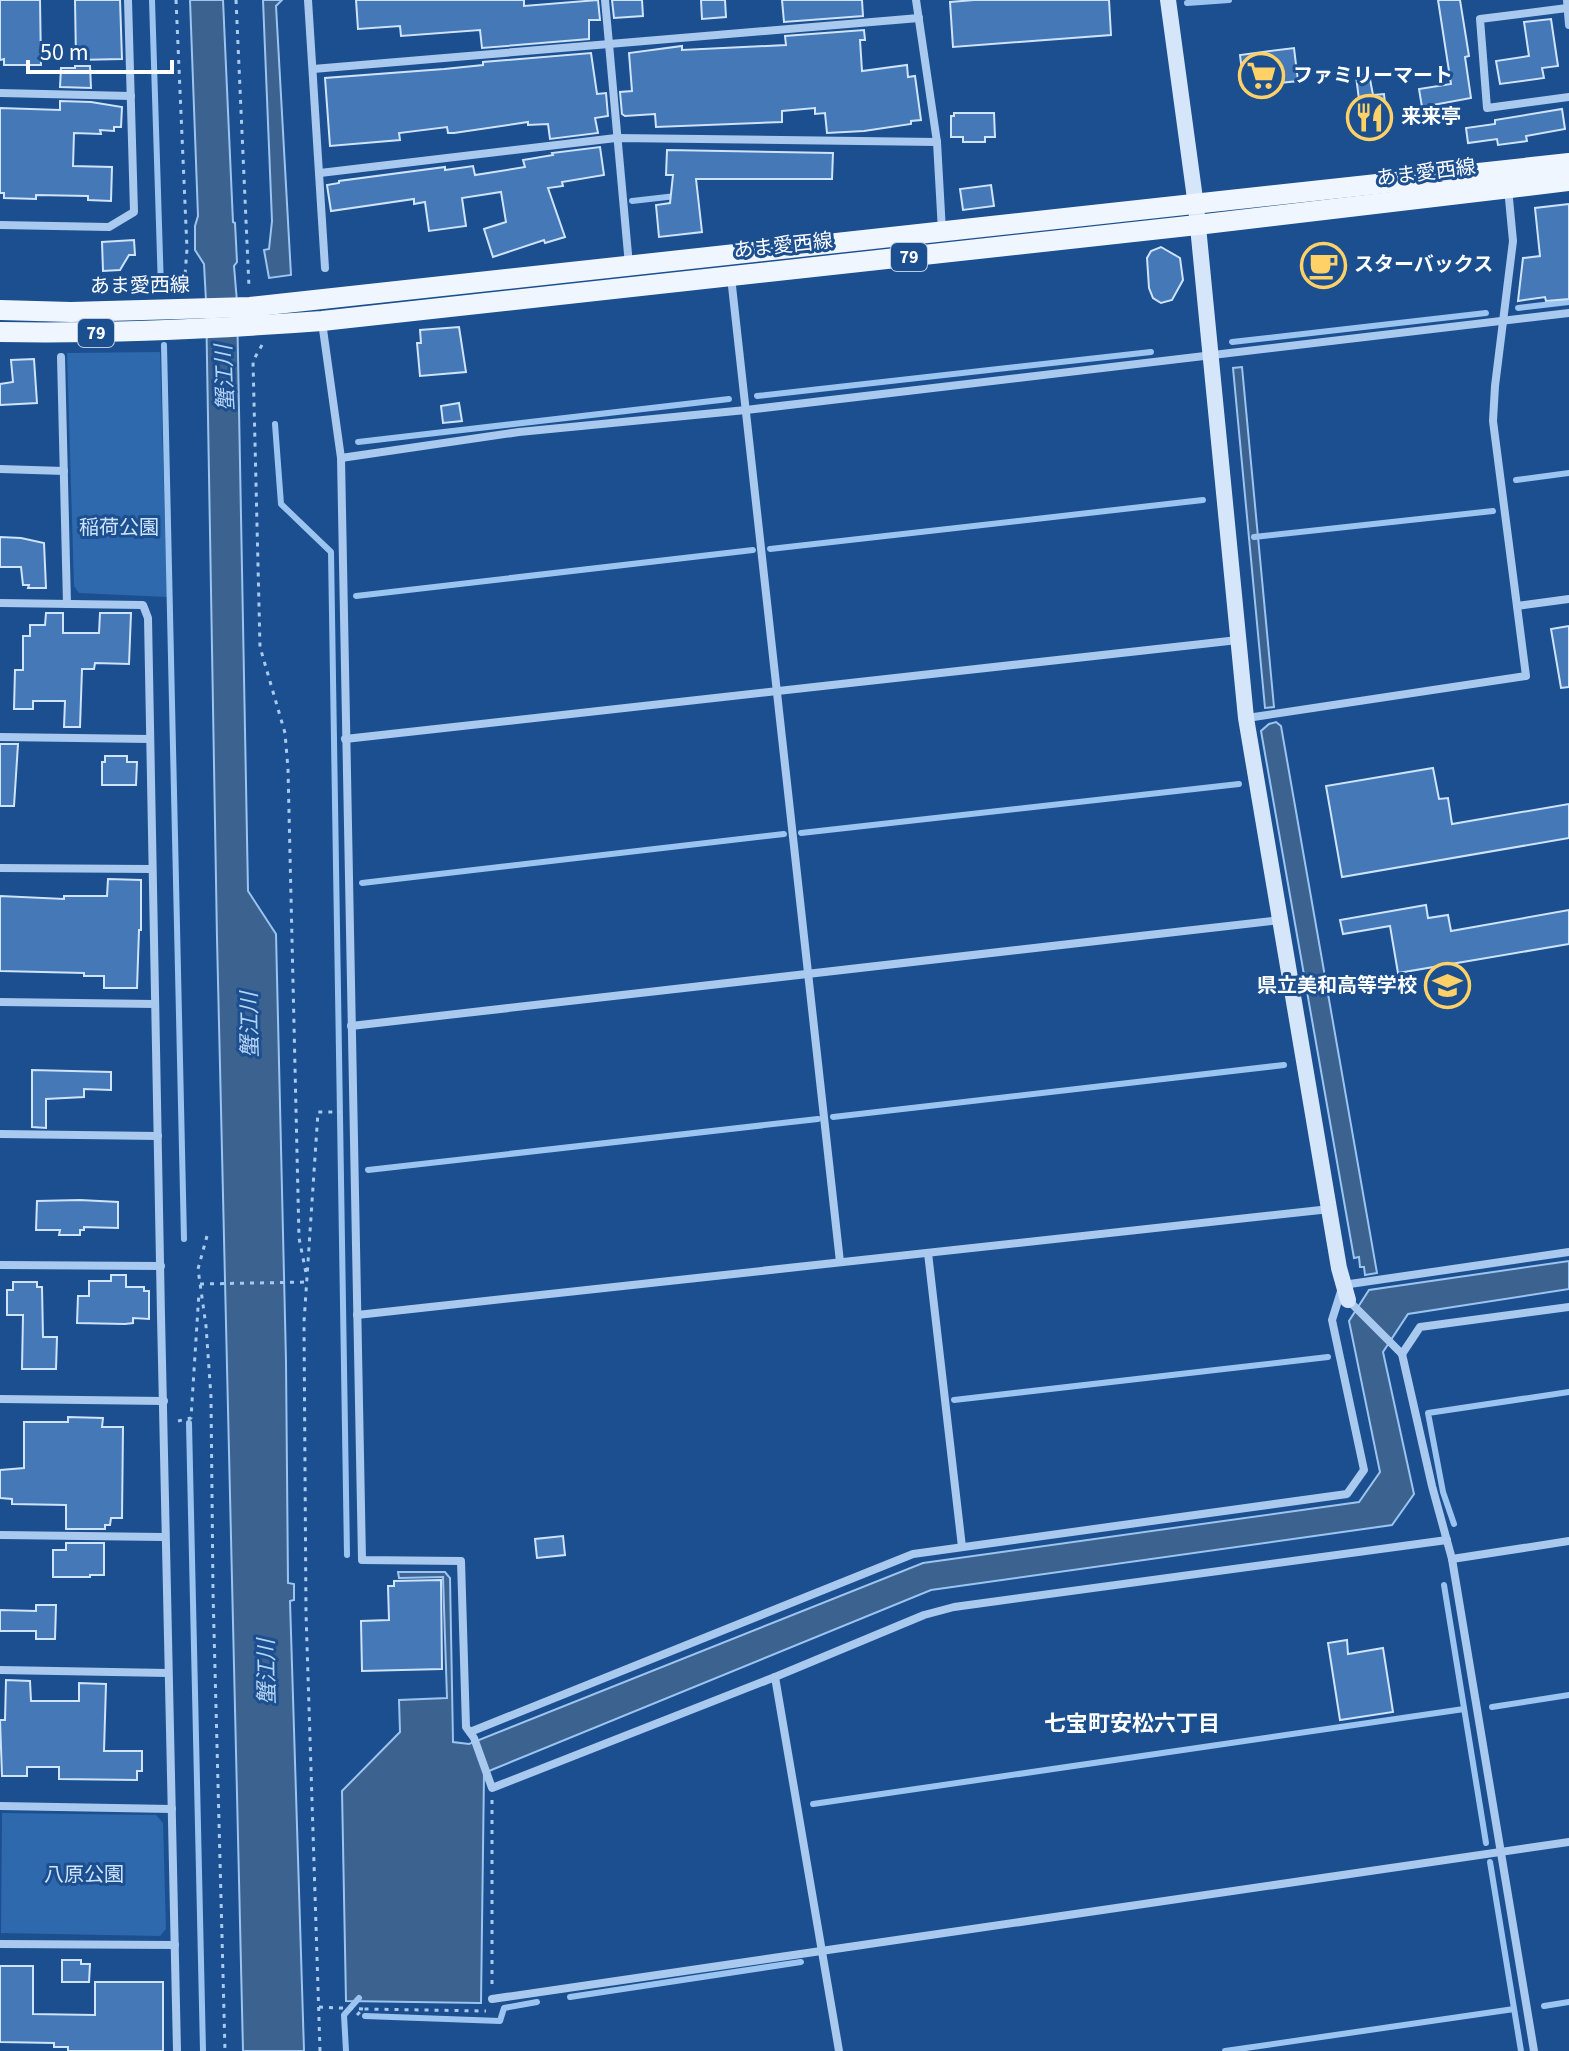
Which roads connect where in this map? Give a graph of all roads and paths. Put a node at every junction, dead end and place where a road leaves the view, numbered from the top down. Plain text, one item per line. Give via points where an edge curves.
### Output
1 (128, 0) edge
2 (176, 0) edge
3 (236, 0) edge
4 (308, 0) edge
5 (605, 0) edge
6 (916, 0) edge
7 (1168, 0) edge
8 (1567, 4) edge
9 (919, 18) junction
10 (1569, 25) edge
11 (608, 44) junction
12 (313, 69) junction
13 (0, 93) edge
14 (131, 96) junction
15 (1569, 97) edge
16 (616, 138) junction
17 (937, 142) junction
18 (1569, 163) edge
19 (320, 173) junction
20 (1569, 181) edge
21 (1508, 188) junction
22 (1196, 216) junction
23 (0, 225) edge
24 (942, 232) junction
25 (629, 265) junction
26 (325, 268) dead end
27 (731, 276) junction
28 (0, 310) edge
29 (1569, 313) edge
30 (188, 316) junction
31 (256, 319) junction
32 (1503, 319) junction
33 (322, 321) junction
34 (0, 332) edge
35 (1210, 354) junction
36 (61, 357) dead end
37 (746, 410) junction
38 (341, 458) junction
39 (0, 469) edge
40 (64, 471) junction
41 (1569, 599) edge
42 (0, 603) edge
43 (67, 604) junction
44 (1517, 606) junction
45 (1238, 640) junction
46 (777, 691) junction
47 (1246, 718) junction
48 (0, 737) edge
49 (150, 739) junction
50 (345, 739) junction
51 (0, 868) edge
52 (152, 869) junction
53 (1281, 920) junction
54 (808, 974) junction
55 (0, 1002) edge
56 (155, 1004) junction
57 (351, 1026) junction
58 (345, 1112) dead end
59 (0, 1134) edge
60 (158, 1136) junction
61 (1330, 1209) junction
62 (207, 1236) dead end
63 (1569, 1252) edge
64 (928, 1253) junction
65 (840, 1262) junction
66 (0, 1265) edge
67 (161, 1266) junction
68 (308, 1282) junction
69 (200, 1284) junction
70 (1345, 1292) junction
71 (1569, 1307) edge
72 (357, 1315) junction
73 (1399, 1352) junction
74 (0, 1399) edge
75 (164, 1401) junction
76 (164, 1424) junction
77 (0, 1535) edge
78 (164, 1537) junction
79 (1447, 1540) junction
80 (1569, 1541) edge
81 (962, 1547) junction
82 (1452, 1559) junction
83 (0, 1670) edge
84 (168, 1673) junction
85 (775, 1677) junction
86 (472, 1735) junction
87 (492, 1788) junction
88 (0, 1806) edge
89 (172, 1809) junction
90 (1569, 1842) edge
91 (1502, 1851) junction
92 (0, 1944) edge
93 (175, 1945) junction
94 (822, 1951) junction
95 (492, 1999) junction
96 (318, 2007) junction
97 (361, 2009) junction
98 (357, 2015) dead end
99 (177, 2051) edge
100 (225, 2051) edge
101 (320, 2051) edge
102 (839, 2051) edge
103 (1534, 2051) edge

1 - 14 street
2 - 30 path
3 - 31 path
4 - 12 street
5 - 11 street
6 - 9 street
7 - 22 street
8 - 10 street
8 - 15 street via 1480,19 1487,108
9 - 11 street
9 - 17 street
11 - 12 street
11 - 16 street
12 - 19 street
13 - 14 street
14 - 23 street via 134,212 109,227
16 - 17 street
16 - 19 street
16 - 25 street
17 - 24 street
18 - 22 main road, あま愛西線 / 79
19 - 26 street
20 - 21 main road, あま愛西線 / 79
21 - 22 main road, あま愛西線 / 79
21 - 32 street via 1513,241
22 - 24 main road, あま愛西線 / 79
22 - 27 main road, あま愛西線 / 79
22 - 35 street
24 - 25 main road, あま愛西線 / 79
25 - 31 main road, あま愛西線 / 79
27 - 33 main road, あま愛西線 / 79
27 - 37 street
28 - 30 main road, あま愛西線 / 79
29 - 32 street
30 - 31 main road, あま愛西線 / 79
30 - 34 main road, あま愛西線 / 79 via 72,334
31 - 33 main road, あま愛西線 / 79
31 - 68 path via 269,336 253,361 260,647 285,733 288,769 299,1238
32 - 35 street
32 - 44 street via 1493,421
33 - 38 street
35 - 37 street
35 - 45 street
36 - 40 street
37 - 38 street via 519,432
37 - 46 street
38 - 50 street
39 - 40 street
40 - 43 street
41 - 44 street
42 - 43 street
43 - 49 street via 143,605 148,618
44 - 47 street via 1526,676
45 - 46 street
45 - 47 street
46 - 50 street
46 - 54 street
47 - 53 street
48 - 49 street
49 - 52 street
50 - 57 street
51 - 52 street
52 - 56 street
53 - 54 street
53 - 61 street
54 - 57 street
54 - 65 street
55 - 56 street
56 - 60 street
57 - 72 street
58 - 68 path via 318,1112
59 - 60 street
60 - 67 street
61 - 64 street
61 - 70 street
62 - 69 path via 198,1269
63 - 70 street
64 - 65 street
64 - 81 street
65 - 72 street
66 - 67 street
67 - 75 street
68 - 69 path
68 - 96 path via 306,1613
69 - 76 path via 191,1418
69 - 100 path via 211,1397
70 - 73 street
70 - 81 street via 1332,1320 1364,1470 1347,1494
71 - 73 street via 1420,1327
72 - 86 street via 362,1560 461,1561 466,1727
73 - 79 street
74 - 75 street
75 - 76 street
76 - 78 street
77 - 78 street
78 - 84 street
79 - 82 street
79 - 85 street via 954,1607
80 - 82 street
81 - 86 street via 913,1554
82 - 91 street
83 - 84 street
84 - 89 street
85 - 87 street
85 - 94 street
86 - 87 street
87 - 95 path
88 - 89 street
89 - 93 street
90 - 91 street
91 - 94 street
91 - 103 street
92 - 93 street
93 - 99 street
94 - 95 street
94 - 102 street
95 - 97 path via 491,2011
96 - 97 path
96 - 101 path
97 - 98 path

